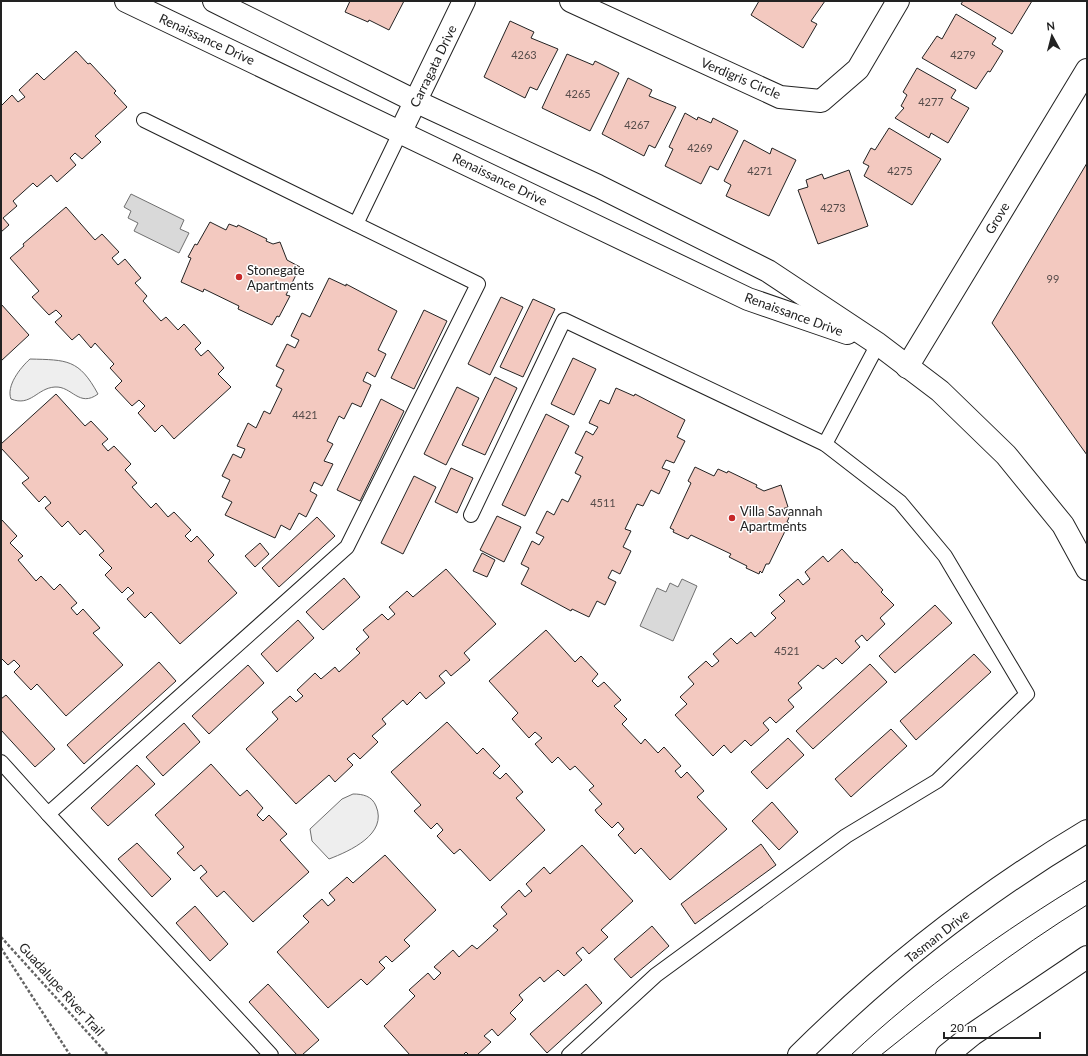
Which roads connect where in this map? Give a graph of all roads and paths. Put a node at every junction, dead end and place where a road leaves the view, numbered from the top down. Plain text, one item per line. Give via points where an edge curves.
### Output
1 (126, 1) edge
2 (214, 1) edge
3 (464, 1) edge
4 (571, 1) edge
5 (898, 1) edge
6 (1087, 70) edge
7 (415, 101) junction
8 (144, 120) dead end
9 (401, 131) junction
10 (356, 224) junction
11 (878, 344) junction
12 (907, 367) junction
13 (825, 444) junction
14 (471, 515) dead end
15 (1087, 570) edge
16 (1, 762) edge
17 (48, 814) junction
18 (1087, 831) edge
19 (1, 937) edge
20 (1, 948) edge
21 (1087, 957) edge
22 (70, 1055) edge
23 (108, 1055) edge
24 (271, 1055) edge
25 (569, 1055) edge
26 (799, 1055) edge
27 (947, 1055) edge

1 - 9 street, Renaissance Drive
2 - 7 street, Renaissance Drive
3 - 7 street, Carragata Drive
4 - 5 street, Verdigris Circle via 780,97 821,101 858,69
6 - 12 street, Grove
7 - 9 street, Carragata Drive
7 - 11 street, Renaissance Drive via 598,186 768,271
8 - 10 lane
9 - 10 lane
9 - 11 street, Renaissance Drive via 748,299
10 - 17 lane via 478,284 347,547
11 - 12 street, Renaissance Drive
11 - 13 lane
12 - 15 street, Renaissance Drive via 940,391 1006,455 1063,525
13 - 14 lane via 564,320
13 - 25 lane via 900,502 945,556 1027,694 937,781 846,836 656,975
16 - 17 lane
17 - 24 lane
18 - 26 street, Tasman Drive via 1043,857 962,916 879,982
19 - 23 path, Guadalupe River Trail
20 - 22 path, Guadalupe River Trail
21 - 27 street via 973,1034

